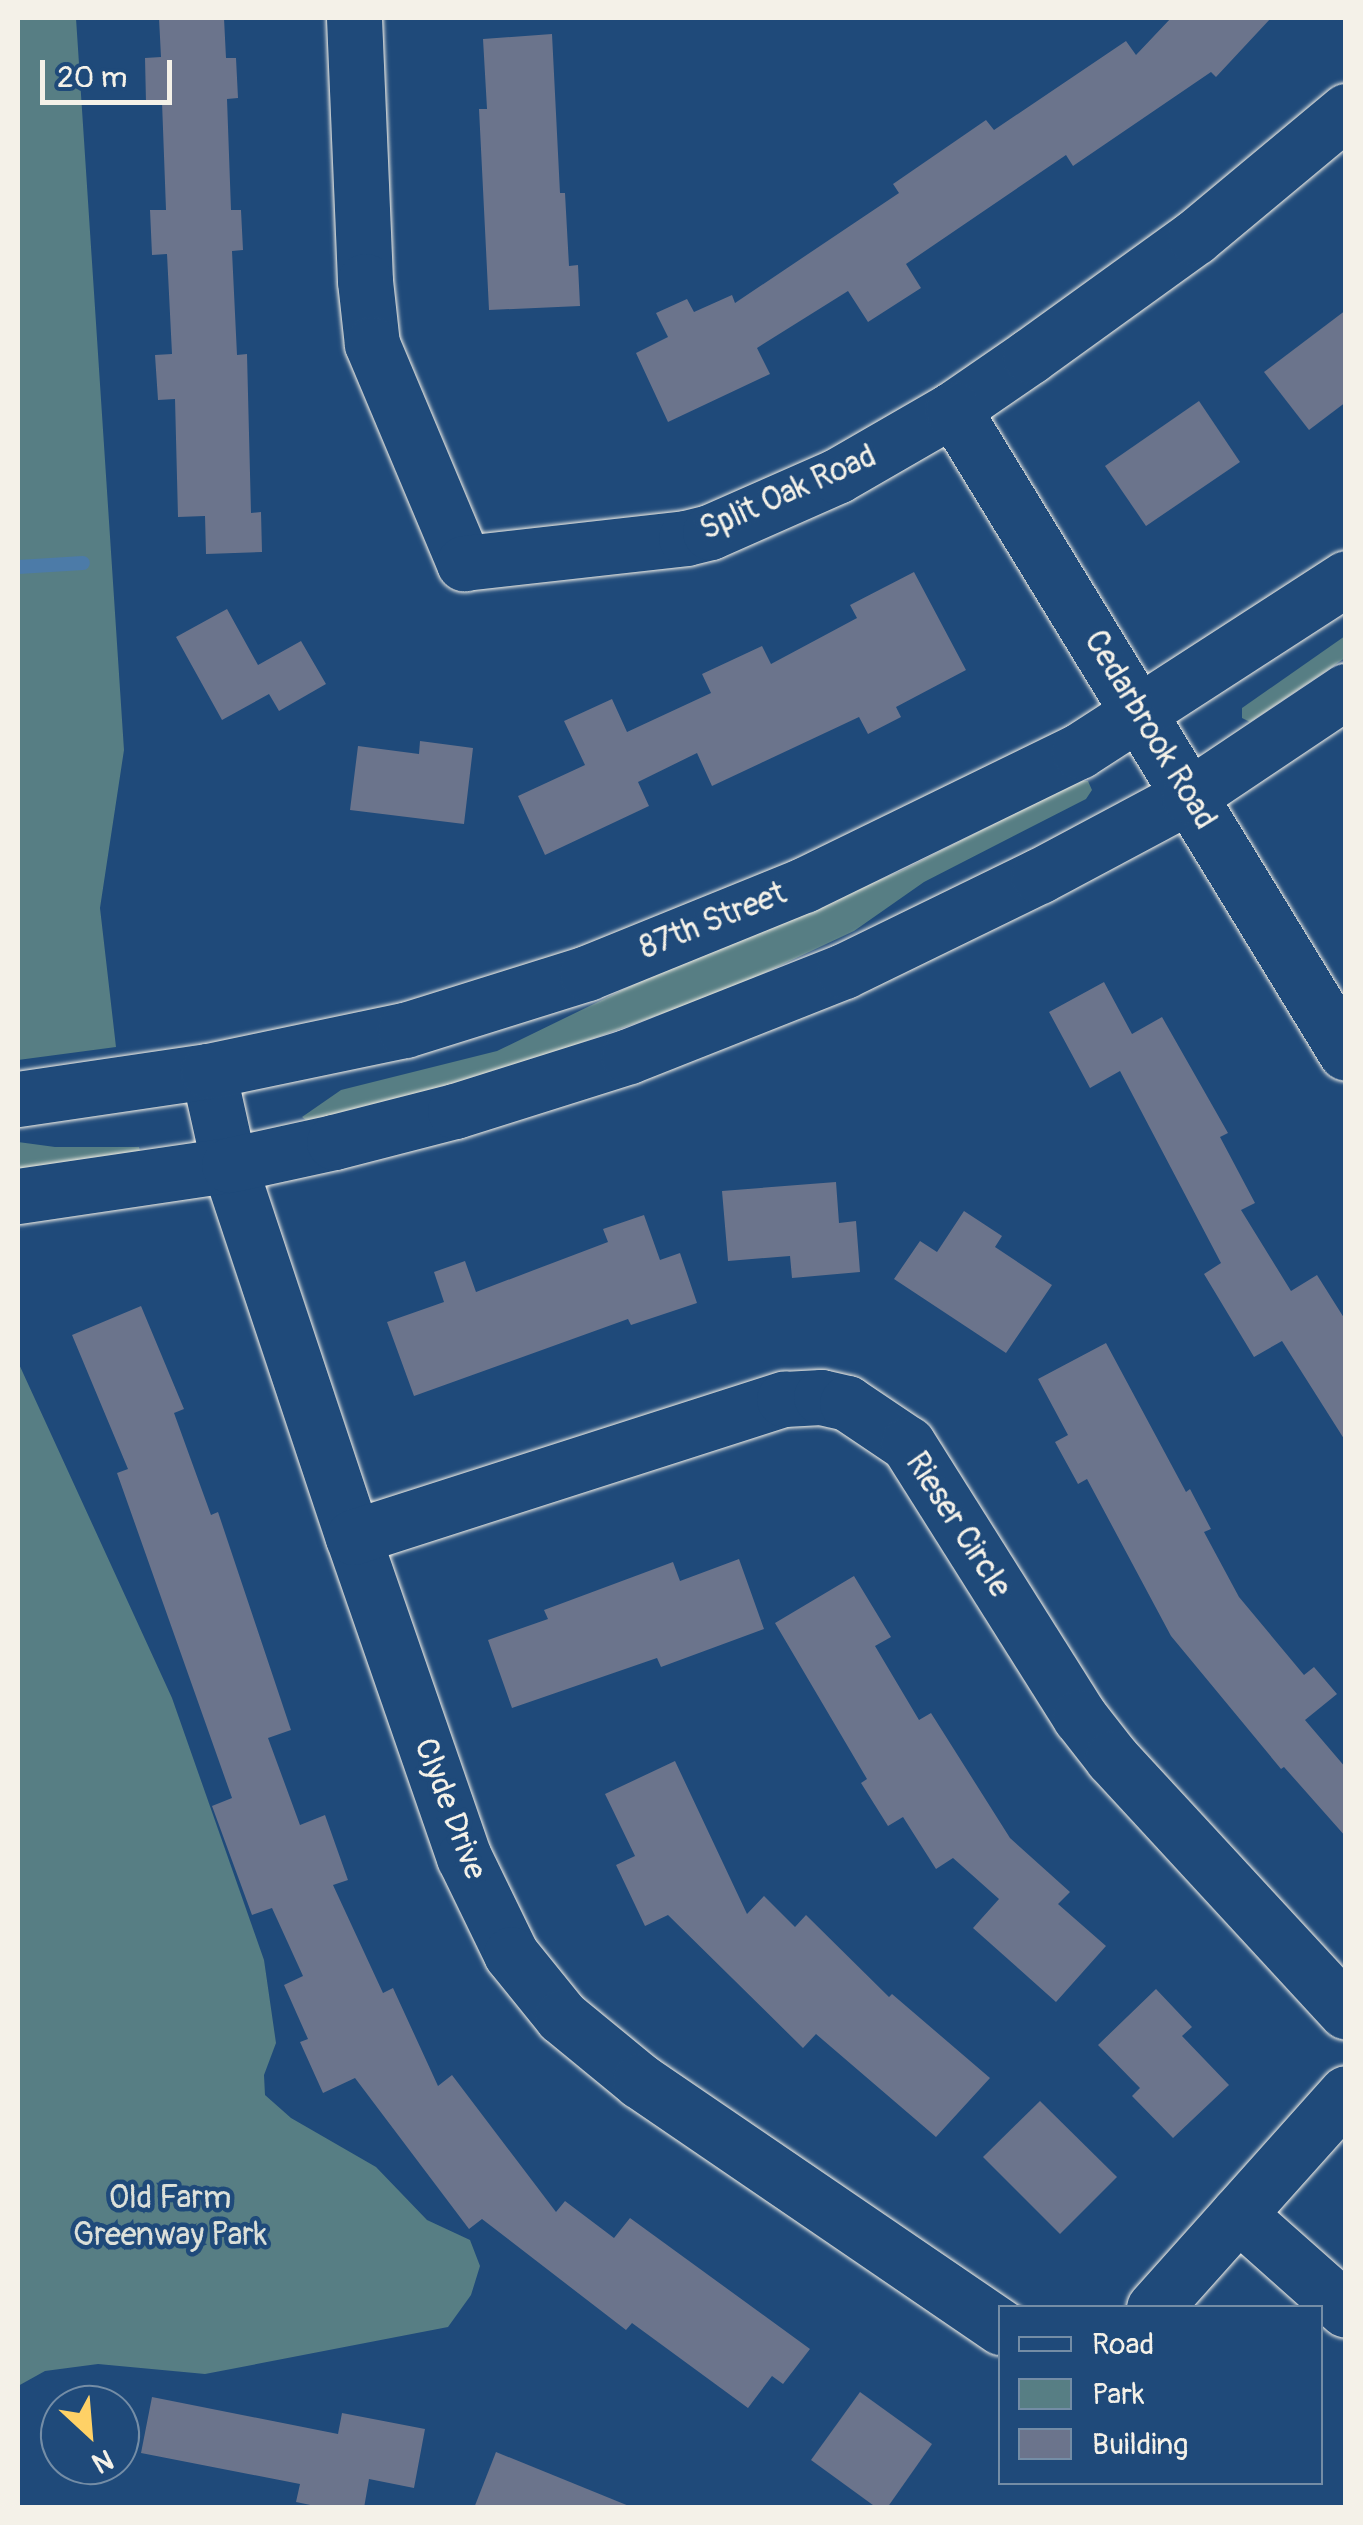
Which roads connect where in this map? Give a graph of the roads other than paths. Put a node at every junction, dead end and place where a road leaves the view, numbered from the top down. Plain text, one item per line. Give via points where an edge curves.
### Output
1 (354, 18) edge
2 (1346, 111) edge
3 (953, 409) junction
4 (1346, 578) edge
5 (1346, 691) edge
6 (1140, 714) junction
7 (1189, 796) junction
8 (1346, 1053) edge
9 (208, 1071) junction
10 (18, 1099) edge
11 (229, 1165) junction
12 (18, 1196) edge
13 (353, 1537) junction
14 (1346, 2012) edge
15 (1346, 2093) edge
16 (1238, 2214) junction
17 (1157, 2305) edge
18 (1346, 2310) edge
19 (998, 2326) edge

1 - 3 street, Split Oak Road via 372,344 464,563 710,532 837,476
2 - 3 street, Split Oak Road via 1195,238
3 - 6 street, Cedarbrook Road
4 - 6 street, 87th Street
5 - 7 street
6 - 7 street, Cedarbrook Road
6 - 9 street, 87th Street via 1011,785 804,884 587,972 405,1030
7 - 8 street, Cedarbrook Road
7 - 11 street via 844,971 629,1056 455,1111
9 - 10 street, 87th Street
9 - 11 street, Clyde Drive
11 - 12 street
11 - 13 street, Clyde Drive
13 - 14 street, Rieser Circle via 784,1399 847,1403 908,1444 1080,1717
13 - 19 street, Clyde Drive via 464,1857 511,1954 562,2018 640,2082
15 - 16 street
16 - 17 street
16 - 18 street

